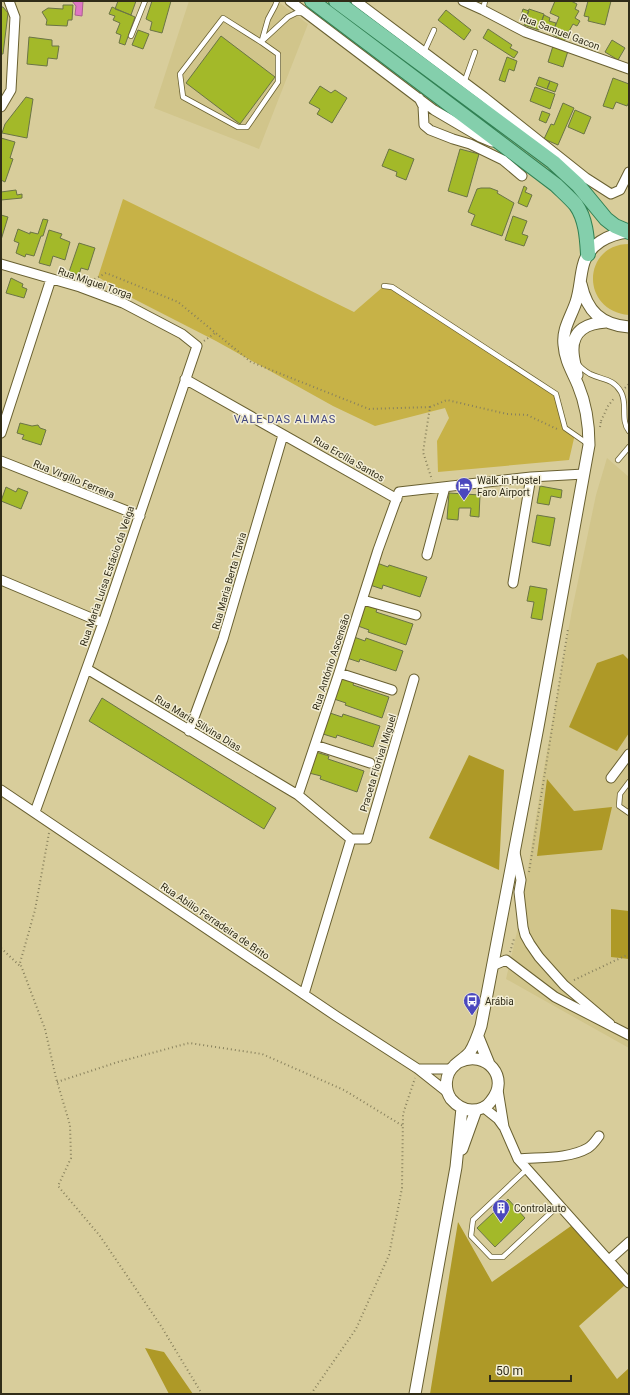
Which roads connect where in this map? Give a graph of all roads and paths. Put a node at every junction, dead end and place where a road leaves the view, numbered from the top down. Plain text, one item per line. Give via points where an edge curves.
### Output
1 (9, 1) edge
2 (145, 1) edge
3 (276, 1) edge
4 (290, 1) edge
5 (336, 1) edge
6 (356, 1) edge
7 (463, 1) edge
8 (484, 5) edge
9 (309, 7) edge
10 (434, 30) dead end
11 (131, 36) dead end
12 (261, 42) junction
13 (424, 52) junction
14 (475, 52) dead end
15 (629, 70) edge
16 (464, 82) junction
17 (419, 98) junction
18 (1, 107) edge
19 (434, 110) junction
20 (423, 114) junction
21 (529, 133) junction
22 (512, 151) junction
23 (539, 151) junction
24 (629, 172) edge
25 (522, 176) dead end
26 (629, 232) edge
27 (588, 254) junction
28 (1, 264) edge
29 (51, 280) junction
30 (581, 284) junction
31 (384, 286) dead end
32 (80, 288) junction
33 (606, 322) junction
34 (629, 327) edge
35 (215, 333) junction
36 (197, 346) junction
37 (575, 361) junction
38 (185, 379) junction
39 (578, 384) junction
40 (629, 384) edge
41 (621, 392) junction
42 (430, 408) junction
43 (588, 423) junction
44 (566, 428) junction
45 (629, 431) edge
46 (1, 433) edge
47 (283, 434) junction
48 (589, 445) junction
49 (629, 447) edge
50 (618, 460) dead end
51 (1, 461) edge
52 (584, 474) junction
53 (531, 477) junction
54 (435, 488) junction
55 (446, 488) junction
56 (397, 499) junction
57 (140, 516) junction
58 (427, 555) dead end
59 (1, 580) edge
60 (513, 583) dead end
61 (363, 600) junction
62 (416, 616) dead end
63 (103, 623) junction
64 (87, 669) junction
65 (339, 673) junction
66 (414, 679) dead end
67 (392, 690) dead end
68 (189, 731) junction
69 (315, 745) junction
70 (629, 754) edge
71 (370, 763) dead end
72 (611, 778) dead end
73 (629, 782) edge
74 (1, 790) edge
75 (298, 796) junction
76 (35, 812) junction
77 (629, 813) edge
78 (50, 823) junction
79 (351, 839) junction
80 (514, 850) junction
81 (1, 948) edge
82 (629, 954) edge
83 (492, 966) junction
84 (21, 967) junction
85 (564, 985) junction
86 (304, 994) junction
87 (610, 1024) junction
88 (627, 1031) edge
89 (478, 1037) junction
90 (489, 1064) junction
91 (455, 1066) junction
92 (418, 1069) junction
93 (57, 1082) junction
94 (498, 1090) junction
95 (447, 1092) junction
96 (462, 1108) junction
97 (480, 1109) junction
98 (403, 1126) junction
99 (504, 1127) junction
100 (599, 1136) dead end
101 (518, 1160) junction
102 (456, 1166) junction
103 (527, 1169) junction
104 (559, 1205) junction
105 (629, 1242) edge
106 (608, 1260) junction
107 (629, 1283) edge
108 (202, 1394) edge
109 (311, 1394) edge
110 (414, 1394) edge

1 - 18 street via 15,17 12,90
2 - 11 lane
3 - 12 lane
4 - 9 street
5 - 23 main road
6 - 13 street
7 - 8 street, Rua Samuel Gacon
8 - 15 street, Rua Samuel Gacon via 525,32
9 - 12 lane via 288,17
9 - 17 street
9 - 22 main road
10 - 13 lane
12 - 12 lane via 223,18 180,74 182,97 238,127 247,126 278,82 278,54
13 - 16 street
14 - 16 lane
16 - 21 street
17 - 19 street
17 - 20 street
19 - 20 street
19 - 22 street via 480,137
20 - 25 street via 424,125 430,130 470,144 503,160
21 - 23 street
21 - 24 street via 586,178 611,194 620,190
22 - 27 main road via 556,184 576,205 584,223
23 - 26 main road via 578,185 606,219
26 - 27 street via 606,238
27 - 30 street
28 - 29 street, Rua Miguel Torga
29 - 32 street, Rua Miguel Torga
29 - 46 street
30 - 33 street via 589,306
30 - 39 street via 564,339 565,355
31 - 44 lane via 392,287 556,394
32 - 35 path via 106,273 178,302
32 - 36 street, Rua Miguel Torga via 123,303 182,334
33 - 34 street
33 - 37 street via 584,327 577,334 572,352
35 - 36 path
35 - 42 path via 251,362 369,409
36 - 38 street, Rua Maria Luísa Estácio da Veiga
37 - 39 street
37 - 41 lane via 590,374 610,380
38 - 47 street, Rua Ercília Santos
38 - 57 street, Rua Maria Luísa Estácio da Veiga
39 - 43 street
40 - 41 path
41 - 43 path via 614,397 601,421
41 - 45 lane via 624,401 624,422
42 - 44 path via 447,400 507,414 527,415 560,431
42 - 54 path via 424,452
43 - 48 street
44 - 48 lane
47 - 56 street, Rua Ercília Santos
47 - 68 street, Rua Maria Berta Travia via 223,639
48 - 52 street
49 - 50 lane
51 - 57 street, Rua Virgílio Ferreira
52 - 53 street
52 - 80 street
53 - 55 street
53 - 60 street
54 - 55 street
54 - 56 street via 399,492
55 - 58 street
56 - 61 street, Rua António Ascensão
57 - 63 street, Rua Maria Luísa Estácio da Veiga
59 - 63 street
61 - 62 street
61 - 65 street, Rua António Ascensão
63 - 64 street, Rua Maria Luísa Estácio da Veiga
64 - 68 street, Rua Maria Silvina Dias
64 - 76 street, Rua Maria Luísa Estácio da Veiga
65 - 67 street
65 - 69 street, Rua António Ascensão
66 - 79 street, Praceta Florival Miguel via 367,839
68 - 75 street, Rua Maria Silvina Dias
69 - 71 street
69 - 75 street, Rua António Ascensão
70 - 72 street
73 - 77 lane via 620,794 619,806
74 - 76 street, Rua Abílio Ferradeira de Brito
75 - 79 street
76 - 78 street, Rua Abílio Ferradeira de Brito
78 - 84 path via 35,910
78 - 86 street, Rua Abílio Ferradeira de Brito
79 - 86 street
80 - 83 street
80 - 85 street via 521,880 519,892 525,935 539,957
81 - 84 path
82 - 85 path
83 - 87 street via 506,960 555,996
83 - 89 street
84 - 93 path via 45,1029
85 - 87 street
86 - 92 street, Rua Abílio Ferradeira de Brito
87 - 88 street
89 - 90 street
89 - 91 street via 470,1052
90 - 91 street via 471,1058
90 - 94 street via 497,1076
91 - 92 street
91 - 95 street via 447,1079
92 - 95 street, Rua Abílio Ferradeira de Brito
92 - 98 path via 403,1114
93 - 98 path via 189,1043 262,1054 344,1090
93 - 108 path via 70,1125 71,1158 58,1186 100,1236 161,1326
94 - 97 street via 490,1103
94 - 99 street
95 - 96 street via 455,1104
96 - 97 street
96 - 102 street
97 - 99 street via 498,1119
97 - 102 street
98 - 109 path via 402,1188 389,1255 356,1329
99 - 101 street
100 - 101 street via 590,1147 578,1153
101 - 103 street
102 - 110 street
103 - 104 street
103 - 104 lane via 473,1220 471,1236 491,1257 503,1257
104 - 106 street
105 - 106 street
106 - 107 street

